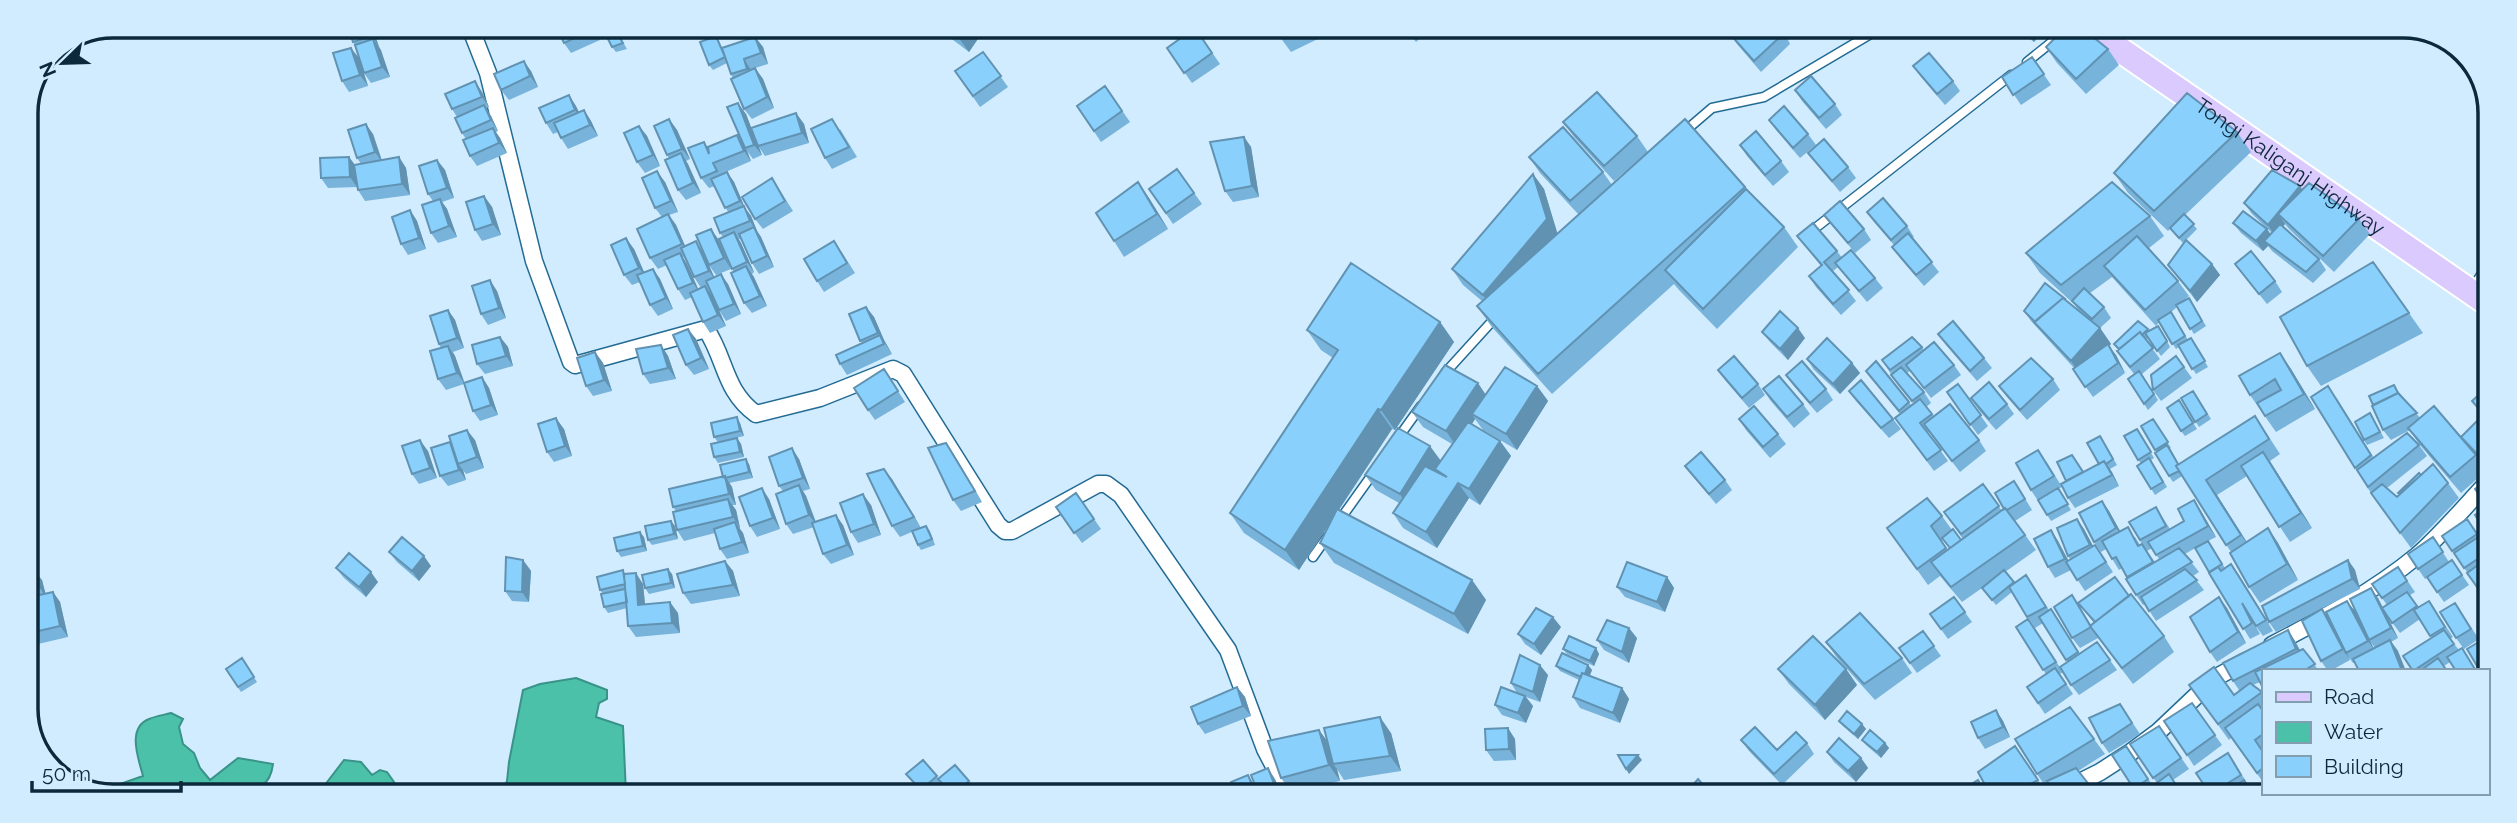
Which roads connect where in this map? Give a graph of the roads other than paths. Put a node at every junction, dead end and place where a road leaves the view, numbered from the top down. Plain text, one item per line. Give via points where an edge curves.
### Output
1 (474, 38) edge
2 (1864, 38) edge
3 (2057, 38) edge
4 (2103, 38) edge
5 (1676, 139) edge
6 (1805, 236) edge
7 (2478, 297) edge
8 (1501, 311) edge
9 (1441, 379) edge
10 (1426, 400) edge
11 (1389, 450) edge
12 (1382, 461) edge
13 (2478, 492) edge
14 (1313, 558) dead end
15 (1283, 784) edge
16 (2076, 784) edge

1 - 15 street via 488,73 534,261 575,365 706,329 733,390 756,414 820,398 894,369 903,374 1005,531 1106,484 1121,495 1228,650 1265,749
2 - 5 lane via 1764,97 1712,108
3 - 6 lane
4 - 7 main road, Tongi Kaliganj Highway
8 - 9 lane
10 - 11 lane
12 - 14 lane
13 - 16 street via 2421,552 2380,584 2216,678 2158,732

